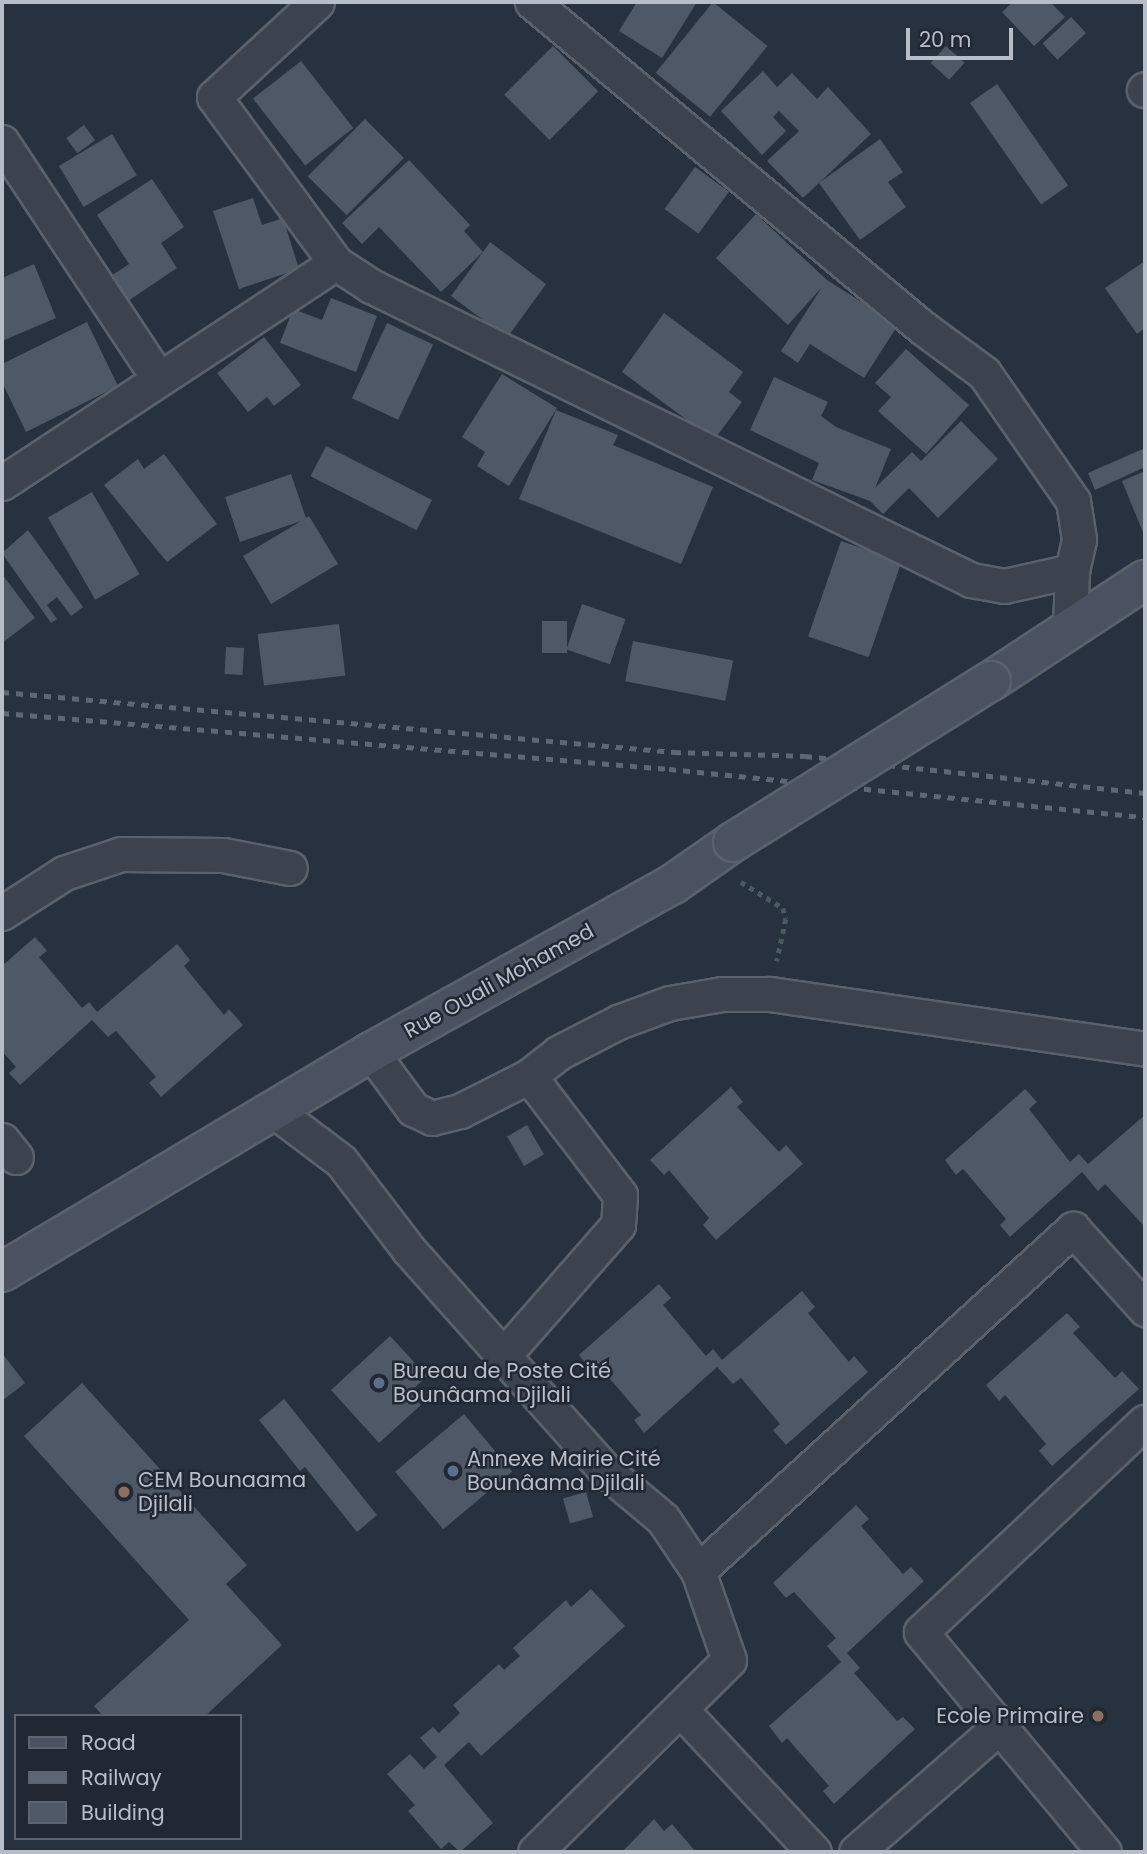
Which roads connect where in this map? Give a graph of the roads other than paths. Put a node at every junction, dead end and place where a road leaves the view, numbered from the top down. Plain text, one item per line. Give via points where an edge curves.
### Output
1 (317, 2) edge
2 (531, 2) edge
3 (2, 142) edge
4 (336, 263) junction
5 (158, 378) junction
6 (2, 483) edge
7 (1072, 571) junction
8 (1145, 580) edge
9 (1070, 628) junction
10 (290, 868) dead end
11 (2, 913) edge
12 (1145, 1049) edge
13 (371, 1052) junction
14 (529, 1076) junction
15 (272, 1109) junction
16 (2, 1272) edge
17 (1145, 1309) edge
18 (504, 1355) junction
19 (1145, 1422) edge
20 (698, 1571) junction
21 (682, 1711) junction
22 (1001, 1724) junction
23 (535, 1852) edge
24 (814, 1852) edge
25 (856, 1852) edge
26 (1104, 1852) edge

1 - 4 street via 214,97
2 - 7 street via 923,328 984,373 1073,501 1079,540
3 - 5 street
4 - 5 street
4 - 7 street via 372,286 971,580 1004,586
5 - 6 street
7 - 9 street
8 - 9 street, Rue Ouali Mohamed
9 - 13 street, Rue Ouali Mohamed, bridge via 734,860 673,884
10 - 11 street via 223,855 121,854 64,873
12 - 14 street via 771,994 722,994 670,1003 618,1022 558,1053
13 - 14 street via 413,1109 432,1118 460,1111
13 - 15 street, Rue Ouali Mohamed
14 - 18 street via 620,1195 618,1225
15 - 16 street, Rue Ouali Mohamed
15 - 18 street via 341,1161 409,1250
17 - 20 street via 1073,1229
18 - 20 street via 607,1472 663,1519
19 - 22 street via 921,1632
20 - 21 street via 729,1660
21 - 23 street
21 - 24 street
22 - 25 street
22 - 26 street

